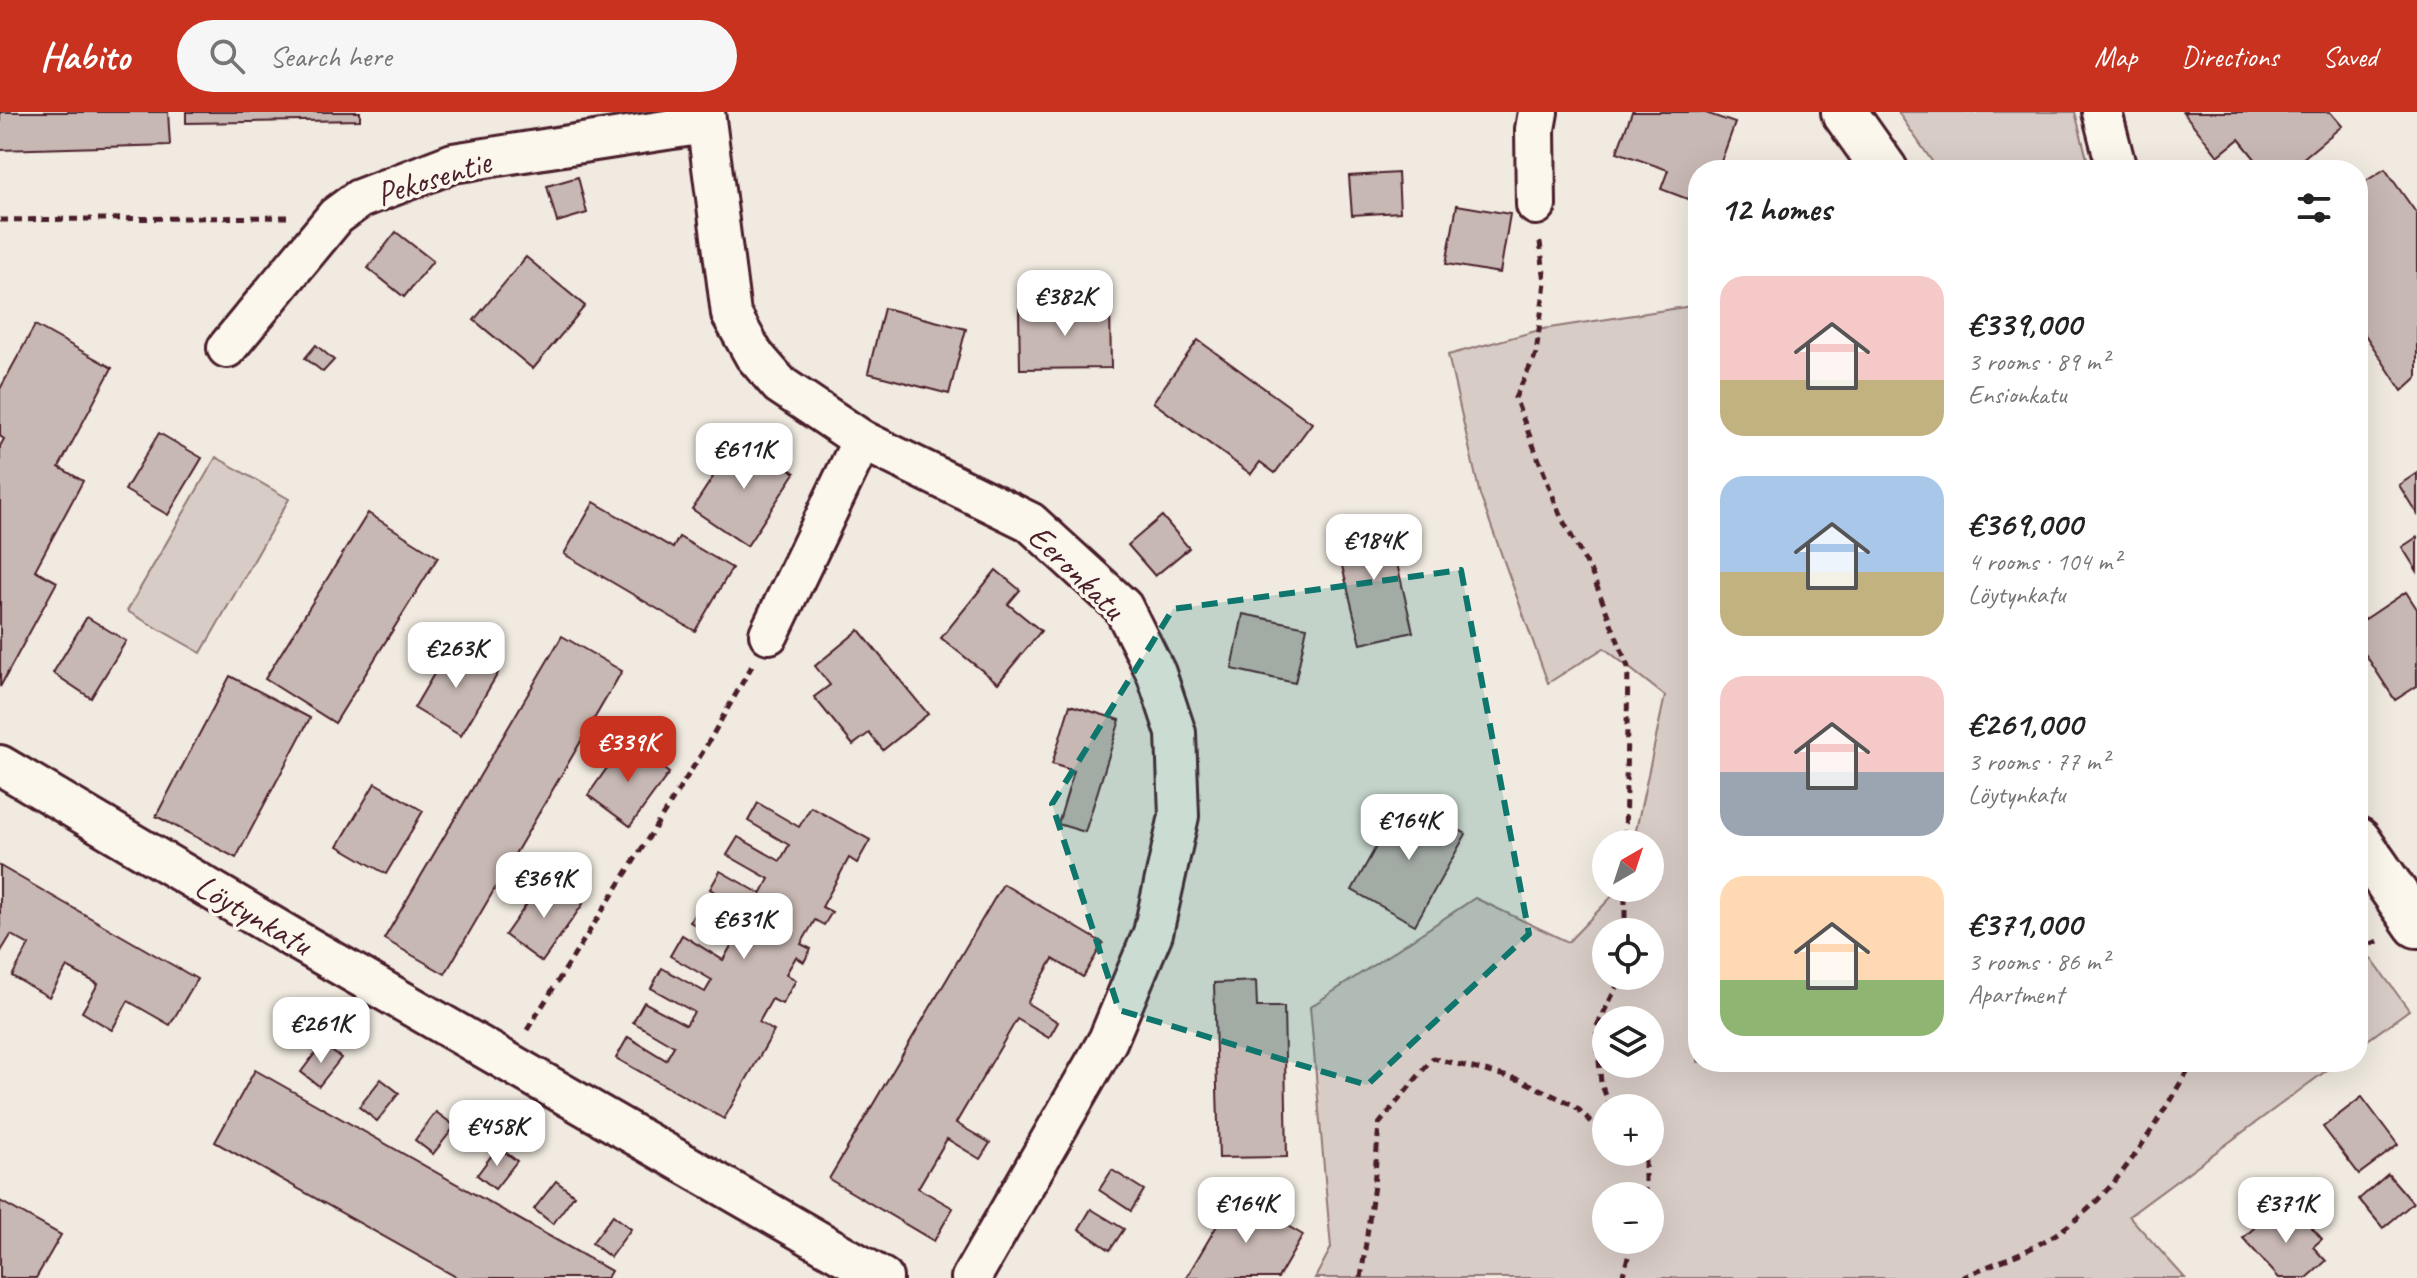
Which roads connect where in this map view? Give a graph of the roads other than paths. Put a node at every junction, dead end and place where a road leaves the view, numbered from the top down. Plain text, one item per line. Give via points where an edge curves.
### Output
1 (1538, 112) edge
2 (1844, 112) edge
3 (2102, 112) edge
4 (705, 118) edge
5 (1878, 160) edge
6 (2114, 160) edge
7 (1536, 205) road end
8 (227, 348) dead end
9 (862, 440) junction
10 (769, 634) road end
11 (0, 765) edge
12 (2368, 860) edge
13 (2404, 930) edge
14 (883, 1278) edge
15 (971, 1278) edge

1 - 7 street
2 - 5 main road
3 - 6 street
4 - 8 street, Pekosentie via 453,163 359,199 336,216
4 - 9 street, Eeronkatu via 731,314 754,355 780,385
9 - 10 street
9 - 15 street, Eeronkatu via 1030,522 1123,607 1156,673 1176,733 1179,816 1153,933 1108,1040
11 - 14 street, Löytynkatu
12 - 13 main road

